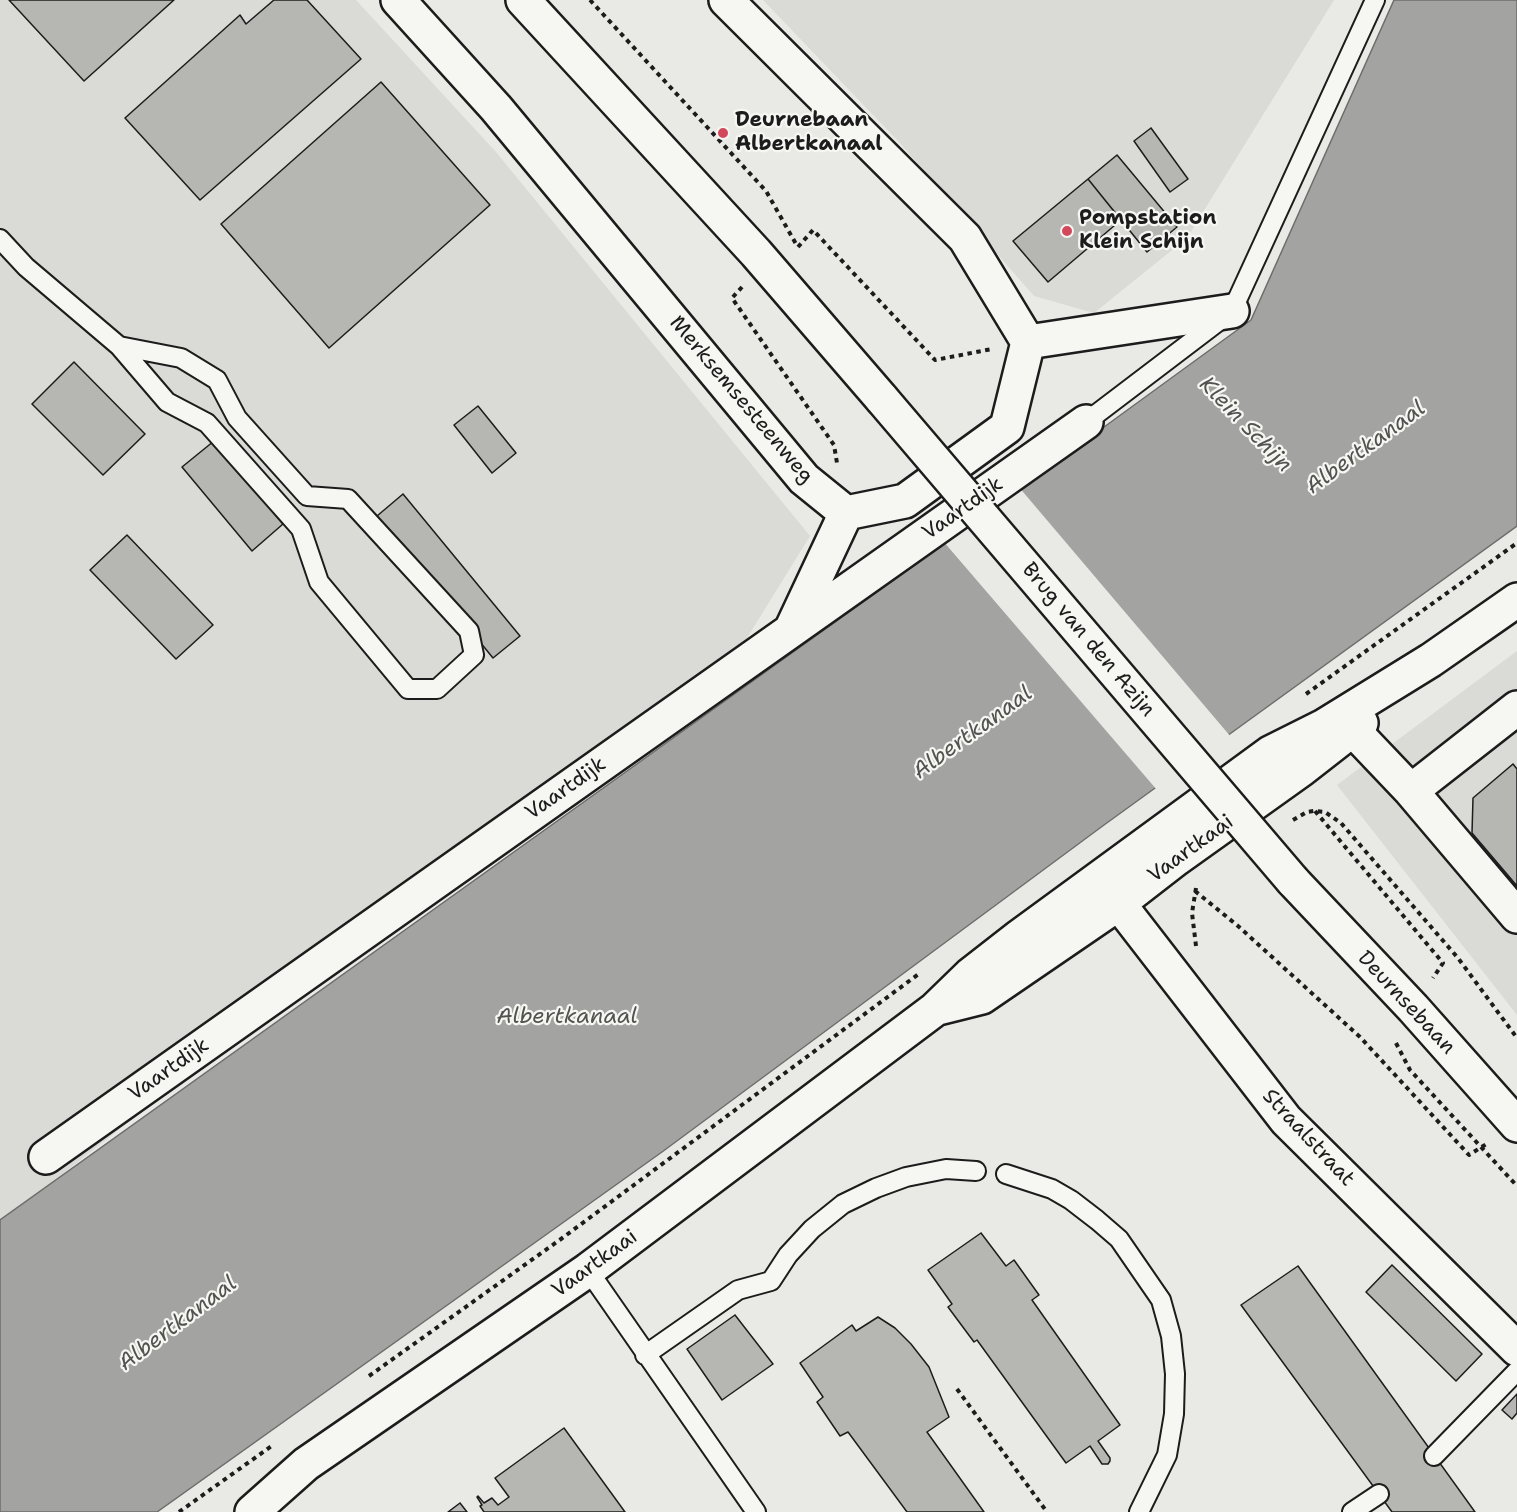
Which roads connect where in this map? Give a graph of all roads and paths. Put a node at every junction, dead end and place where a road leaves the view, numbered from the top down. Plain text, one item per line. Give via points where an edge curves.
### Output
1 (398, 0) edge
2 (523, 0) edge
3 (590, 0) edge
4 (726, 0) edge
5 (1375, 0) edge
6 (0, 239) edge
7 (732, 298) dead end
8 (1232, 311) junction
9 (1028, 342) junction
10 (119, 346) junction
11 (1086, 422) joint
12 (834, 445) dead end
13 (846, 513) junction
14 (1517, 600) edge
15 (792, 630) junction
16 (1431, 660) junction
17 (1517, 708) edge
18 (1353, 730) junction
19 (1411, 791) junction
20 (1099, 878) junction
21 (1293, 881) joint
22 (1119, 904) junction
23 (1517, 916) edge
24 (1199, 953) dead end
25 (921, 972) dead end
26 (1433, 978) dead end
27 (934, 1010) junction
28 (1517, 1038) edge
29 (1517, 1125) edge
30 (46, 1157) dead end
31 (975, 1171) dead end
32 (1006, 1174) dead end
33 (588, 1270) junction
34 (1517, 1349) edge
35 (645, 1355) junction
36 (1517, 1371) edge
37 (360, 1382) dead end
38 (957, 1389) dead end
39 (274, 1444) dead end
40 (1434, 1456) dead end
41 (1379, 1494) dead end
42 (179, 1512) edge
43 (252, 1512) edge
44 (756, 1512) edge
45 (1047, 1512) edge
46 (1140, 1512) edge
47 (1352, 1512) edge

1 - 13 street, Merksemsesteenweg via 504,117 804,479
2 - 21 street, Brug van den Azijn, bridge via 748,244
3 - 9 path via 766,191 798,247 813,230 935,360
4 - 9 street via 965,238
5 - 8 lane
6 - 10 lane via 26,267
7 - 12 path
8 - 9 street
8 - 11 lane
9 - 13 street via 1007,428 905,501
10 - 10 lane via 167,402 207,423 301,528 319,582 408,689 437,689 474,655 469,632 348,499 307,496 237,418 217,380 181,358
11 - 15 street, Vaartdijk
13 - 15 street
14 - 16 street, Vaartkaai
15 - 30 street, Vaartdijk
16 - 18 street, Vaartkaai
16 - 20 street, Vaartkaai via 1324,726 1270,753
17 - 19 street
18 - 19 street
18 - 22 street, Vaartkaai
19 - 23 street
20 - 22 street, Straalstraat
20 - 27 street, Vaartkaai via 970,975
21 - 29 street, Deurnsebaan
22 - 27 street, Vaartkaai via 982,997
22 - 34 street, Straalstraat via 1286,1120
24 - 29 path via 1192,913 1195,891 1360,1037 1469,1155
25 - 37 path via 561,1239
26 - 28 path via 1443,963 1314,811 1325,812 1341,823 1458,958
27 - 33 street, Vaartkaai
31 - 35 lane via 946,1169 906,1177 843,1204 812,1229 771,1281 738,1290
32 - 46 lane via 1052,1189 1097,1220 1119,1239 1161,1300 1174,1364 1174,1414 1167,1455
33 - 35 lane
33 - 43 street, Vaartkaai via 306,1464
35 - 44 lane
36 - 40 lane
38 - 45 path
39 - 42 path
41 - 47 lane

